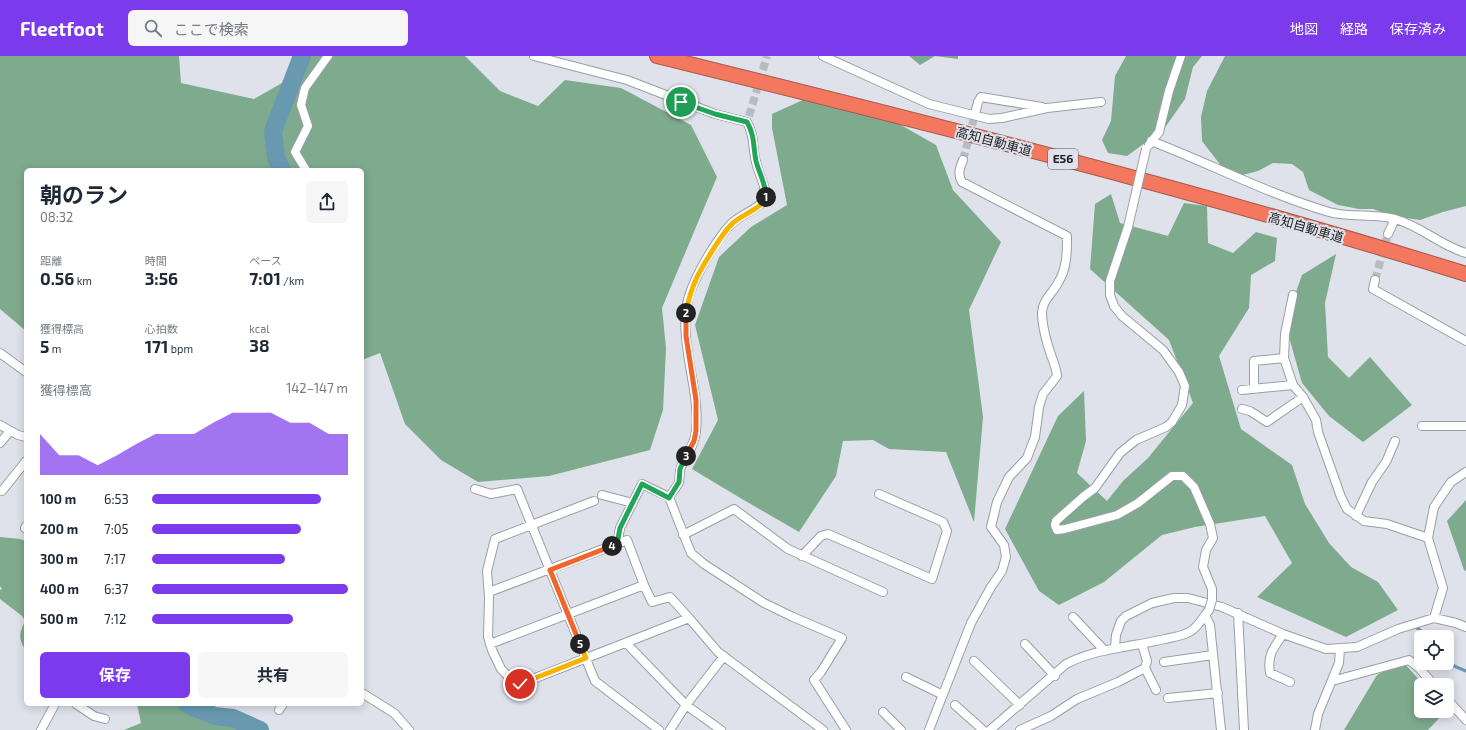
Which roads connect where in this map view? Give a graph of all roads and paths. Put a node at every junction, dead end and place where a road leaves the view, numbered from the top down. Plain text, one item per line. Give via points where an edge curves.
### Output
1 (328, 56) edge
2 (534, 56) edge
3 (657, 56) edge
4 (693, 56) edge
5 (823, 56) edge
6 (1181, 56) edge
7 (1101, 102) dead end
8 (1047, 108) junction
9 (976, 110) tunnel mouth
10 (1151, 142) junction
11 (963, 160) tunnel mouth
12 (305, 168) edge
13 (1395, 219) junction
14 (1388, 234) tunnel mouth
15 (1466, 253) edge
16 (1466, 265) edge
17 (1466, 274) edge
18 (1375, 280) tunnel mouth
19 (1293, 295) dead end
20 (1466, 341) edge
21 (0, 353) edge
22 (1284, 358) junction
23 (24, 371) edge
24 (1294, 385) junction
25 (1254, 389) junction
26 (1242, 390) dead end
27 (1303, 397) junction
28 (1242, 409) dead end
29 (0, 425) edge
30 (1422, 426) dead end
31 (1466, 426) edge
32 (10, 431) junction
33 (24, 436) edge
34 (1395, 441) dead end
35 (0, 443) edge
36 (24, 464) edge
37 (1466, 472) edge
38 (475, 489) dead end
39 (2, 491) dead end
40 (879, 494) dead end
41 (602, 495) dead end
42 (669, 498) junction
43 (594, 501) dead end
44 (633, 502) junction
45 (1356, 516) junction
46 (531, 526) junction
47 (683, 535) junction
48 (1428, 538) junction
49 (617, 544) junction
50 (802, 556) junction
51 (550, 570) junction
52 (644, 585) junction
53 (489, 592) junction
54 (882, 592) dead end
55 (1207, 612) junction
56 (568, 613) junction
57 (1238, 613) junction
58 (689, 618) junction
59 (1073, 618) dead end
60 (1434, 618) junction
61 (1466, 627) edge
62 (1283, 634) junction
63 (627, 642) junction
64 (490, 644) junction
65 (1025, 644) dead end
66 (1142, 644) junction
67 (1115, 647) junction
68 (1340, 649) junction
69 (1105, 651) junction
70 (1213, 655) junction
71 (724, 656) junction
72 (586, 658) junction
73 (974, 661) dead end
74 (1164, 662) dead end
75 (1145, 668) junction
76 (1055, 676) junction
77 (906, 677) dead end
78 (1428, 678) edge
79 (1332, 681) junction
80 (1290, 682) dead end
81 (1156, 690) dead end
82 (1218, 693) junction
83 (364, 694) edge
84 (943, 695) junction
85 (1168, 698) dead end
86 (686, 705) junction
87 (955, 705) dead end
88 (1020, 705) junction
89 (54, 706) edge
90 (79, 706) edge
91 (1454, 707) edge
92 (883, 712) dead end
93 (105, 719) dead end
94 (1466, 720) edge
95 (405, 729) edge
96 (41, 730) edge
97 (659, 730) edge
98 (670, 730) edge
99 (721, 730) edge
100 (824, 730) edge
101 (846, 730) edge
102 (901, 730) edge
103 (929, 730) edge
104 (983, 730) edge
105 (990, 730) edge
106 (1020, 730) edge
107 (1221, 730) edge
108 (1244, 730) edge
109 (1316, 730) edge

1 - 12 street via 305,88 301,105 308,126 295,152
2 - 42 street via 627,80 715,114 748,119 752,130 756,162 766,189 766,199 733,223 724,233 699,271 689,295 686,336 696,400 696,431 694,441 680,469 679,482
3 - 17 highway, 高知自動車道 / E56 via 941,126 1180,190
4 - 16 highway, 高知自動車道 / E56 via 855,96 1212,191
5 - 8 street via 929,104 989,119
6 - 10 street via 1159,132
7 - 8 street
8 - 9 street via 981,97
10 - 13 street via 1301,203 1332,212
10 - 55 street, bridge via 1146,149 1128,227 1110,281 1110,295 1122,316 1164,350 1179,372 1185,386 1182,405 1166,427 1136,440 1120,453 1095,488 1065,512 1055,525 1057,530 1065,529 1117,515 1138,503 1172,476 1183,476 1194,487 1210,524 1213,538 1206,550 1203,567 1212,589 1212,600
11 - 84 street via 959,172 962,182 1067,236 1067,256 1060,281 1044,303 1042,313 1057,376 1043,394 1035,437 1027,458 1009,477 997,502 991,527 1004,545 1006,557 1002,571 971,623
13 - 14 street
13 - 15 street
18 - 20 street via 1373,289
19 - 22 street via 1285,334
21 - 23 street
22 - 24 street
22 - 25 street via 1254,361
24 - 25 street
24 - 27 street
25 - 26 street
27 - 28 street via 1267,422
27 - 45 street via 1316,420 1341,497 1347,509
29 - 32 street
30 - 31 street
32 - 33 street
32 - 35 street
34 - 45 street
36 - 39 street
37 - 48 street via 1451,482 1434,507
38 - 46 street via 491,494 517,489
40 - 50 street via 944,522 947,531 932,579 828,534 821,536
41 - 44 street
42 - 44 street via 642,484
42 - 47 street
43 - 46 street
44 - 49 street via 620,528
45 - 48 street via 1364,521 1387,524
46 - 51 street
46 - 53 street via 495,539 487,571
47 - 50 street via 734,509 788,549
47 - 101 street via 691,553 704,564 764,603 842,638 814,680
48 - 60 street via 1443,588
49 - 51 street
49 - 52 street via 627,540
50 - 54 street
51 - 53 street
51 - 56 street
52 - 56 street
52 - 58 street via 652,602 670,597
53 - 64 street
55 - 66 street via 1193,631
55 - 70 street
56 - 64 street
56 - 72 street
57 - 62 street
57 - 67 street via 1188,598 1152,603 1121,621
57 - 108 street
58 - 63 street
58 - 71 street
59 - 69 street
60 - 61 street
60 - 68 street via 1398,629 1357,647
62 - 68 street via 1326,649
62 - 80 street via 1268,662 1270,673
63 - 72 street
63 - 86 street
64 - 72 street via 501,669 514,682 520,684
65 - 76 street
66 - 67 street
66 - 75 street via 1147,661
67 - 69 street
68 - 79 street via 1339,662
69 - 76 street via 1066,664
70 - 74 street
70 - 82 street
71 - 86 street
71 - 100 street
72 - 97 street via 595,681
73 - 88 street
75 - 81 street
75 - 106 street via 1077,699 1051,716
76 - 88 street
77 - 84 street
78 - 79 street via 1409,660
79 - 109 street via 1318,714
82 - 85 street
82 - 107 street
83 - 95 street via 394,713
84 - 103 street
86 - 98 street
86 - 99 street
87 - 104 street
88 - 105 street
89 - 96 street
90 - 93 street via 94,716
91 - 94 street
92 - 102 street

